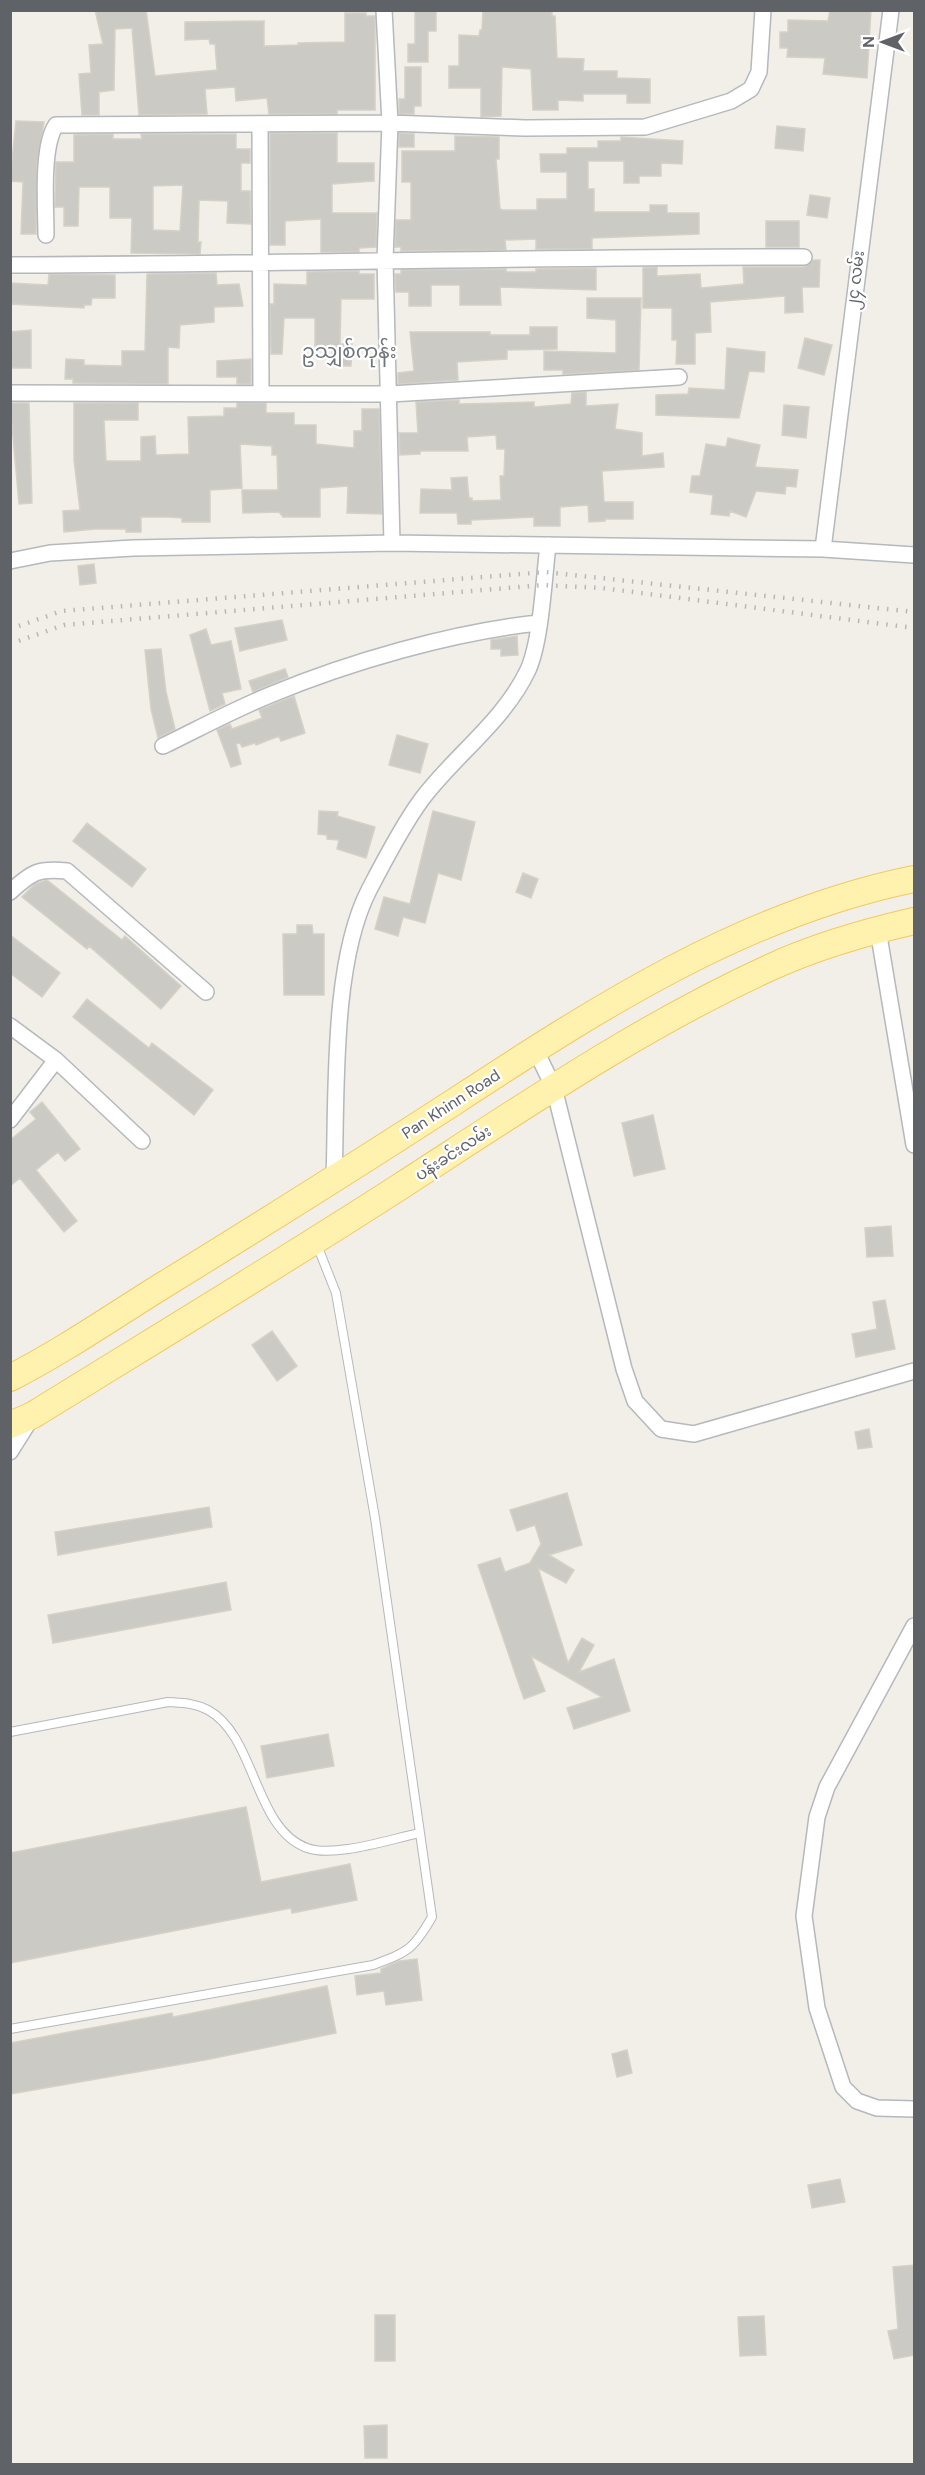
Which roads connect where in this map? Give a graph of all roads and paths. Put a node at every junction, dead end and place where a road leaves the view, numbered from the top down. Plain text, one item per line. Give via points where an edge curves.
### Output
1 (384, 10) edge
2 (763, 10) edge
3 (891, 10) edge
4 (390, 123) junction
5 (260, 124) junction
6 (46, 235) dead end
7 (804, 257) dead end
8 (385, 261) junction
9 (261, 264) junction
10 (10, 265) edge
11 (679, 377) dead end
12 (10, 393) edge
13 (261, 394) junction
14 (390, 394) junction
15 (393, 543) junction
16 (548, 545) junction
17 (823, 549) junction
18 (915, 555) edge
19 (10, 561) edge
20 (538, 623) junction
21 (163, 746) dead end
22 (915, 879) edge
23 (10, 892) edge
24 (915, 921) edge
25 (878, 930) junction
26 (206, 992) dead end
27 (10, 1026) edge
28 (535, 1049) junction
29 (56, 1060) junction
30 (554, 1088) junction
31 (10, 1120) edge
32 (142, 1141) dead end
33 (915, 1145) edge
34 (334, 1180) junction
35 (315, 1241) junction
36 (915, 1371) edge
37 (10, 1378) edge
38 (22, 1420) edge
39 (10, 1452) edge
40 (915, 1626) edge
41 (10, 1732) edge
42 (420, 1833) junction
43 (10, 2029) edge
44 (915, 2109) edge

1 - 4 street
2 - 4 street via 759,72 751,89 731,101 666,123 613,129
3 - 17 street, ၂၄ လမ်း
4 - 5 street
4 - 8 street
5 - 6 street via 56,125 46,172
5 - 9 street
7 - 8 street
8 - 9 street
8 - 14 street
9 - 10 street
9 - 13 street
11 - 14 street
12 - 13 street
13 - 14 street
14 - 15 street
15 - 16 street
15 - 19 street via 133,548 50,553
16 - 17 street
16 - 20 street
17 - 18 street
20 - 21 street via 506,626 389,654 270,694
20 - 34 street via 529,668 514,695 421,800 368,891 352,935 341,1002
22 - 28 main road, Pan Khinn Road via 879,886 768,923 657,975
23 - 26 street via 31,874 45,869 67,871
24 - 25 main road, ပန်းခင်းလမ်း
25 - 30 main road, ပန်းခင်းလမ်း via 770,967 657,1026
25 - 33 street
27 - 29 street
28 - 30 street
28 - 34 main road, Pan Khinn Road
29 - 31 street
29 - 32 street
30 - 35 main road, ပန်းခင်းလမ်း
30 - 36 street via 624,1369 635,1401 661,1429 694,1434
34 - 37 main road, Pan Khinn Road
35 - 38 main road, ပန်းခင်းလမ်း
35 - 42 lane via 336,1293 375,1518
38 - 39 street
40 - 44 street via 827,1787 818,1817 804,1916 817,2007 843,2087 857,2101 877,2108
41 - 42 lane via 168,1702 191,1703 209,1710 227,1725 285,1835 307,1848 332,1851
42 - 43 lane via 432,1917 416,1945 398,1956 373,1965

